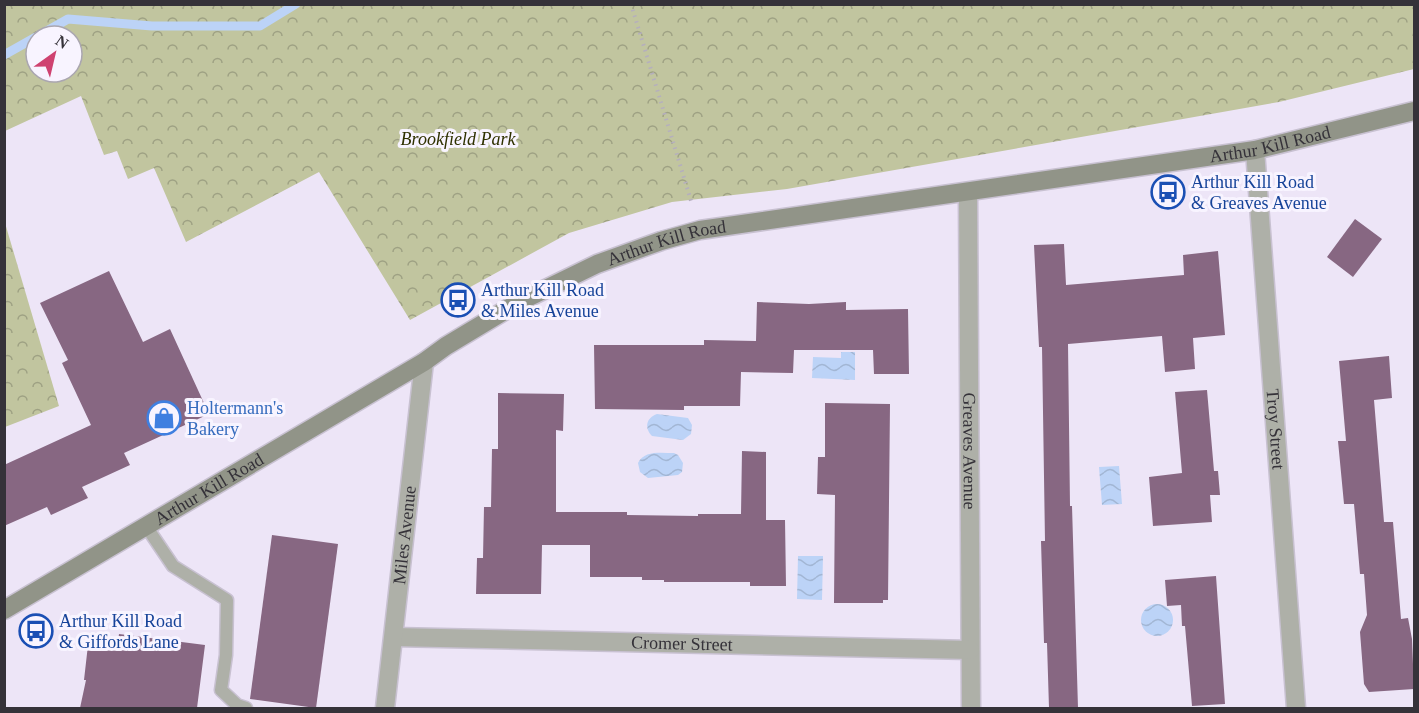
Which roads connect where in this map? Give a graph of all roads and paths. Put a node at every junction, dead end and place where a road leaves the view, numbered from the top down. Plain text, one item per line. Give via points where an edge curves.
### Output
1 (631, 4) edge
2 (1414, 111) edge
3 (1255, 150) junction
4 (968, 193) junction
5 (692, 204) dead end
6 (424, 362) junction
7 (146, 526) junction
8 (4, 610) edge
9 (394, 637) junction
10 (970, 650) junction
11 (246, 708) edge
12 (385, 708) edge
13 (971, 708) edge
14 (1296, 708) edge

1 - 5 path
2 - 3 street, Arthur Kill Road
3 - 4 street, Arthur Kill Road
3 - 14 street, Troy Street
4 - 6 street, Arthur Kill Road via 758,220 661,241 597,264 520,301
4 - 10 street, Greaves Avenue
6 - 7 street, Arthur Kill Road
6 - 9 street, Miles Avenue
7 - 8 street, Arthur Kill Road
7 - 11 lane via 173,566 227,600 221,690
9 - 10 street, Cromer Street
9 - 12 street, Miles Avenue
10 - 13 street, Greaves Avenue

